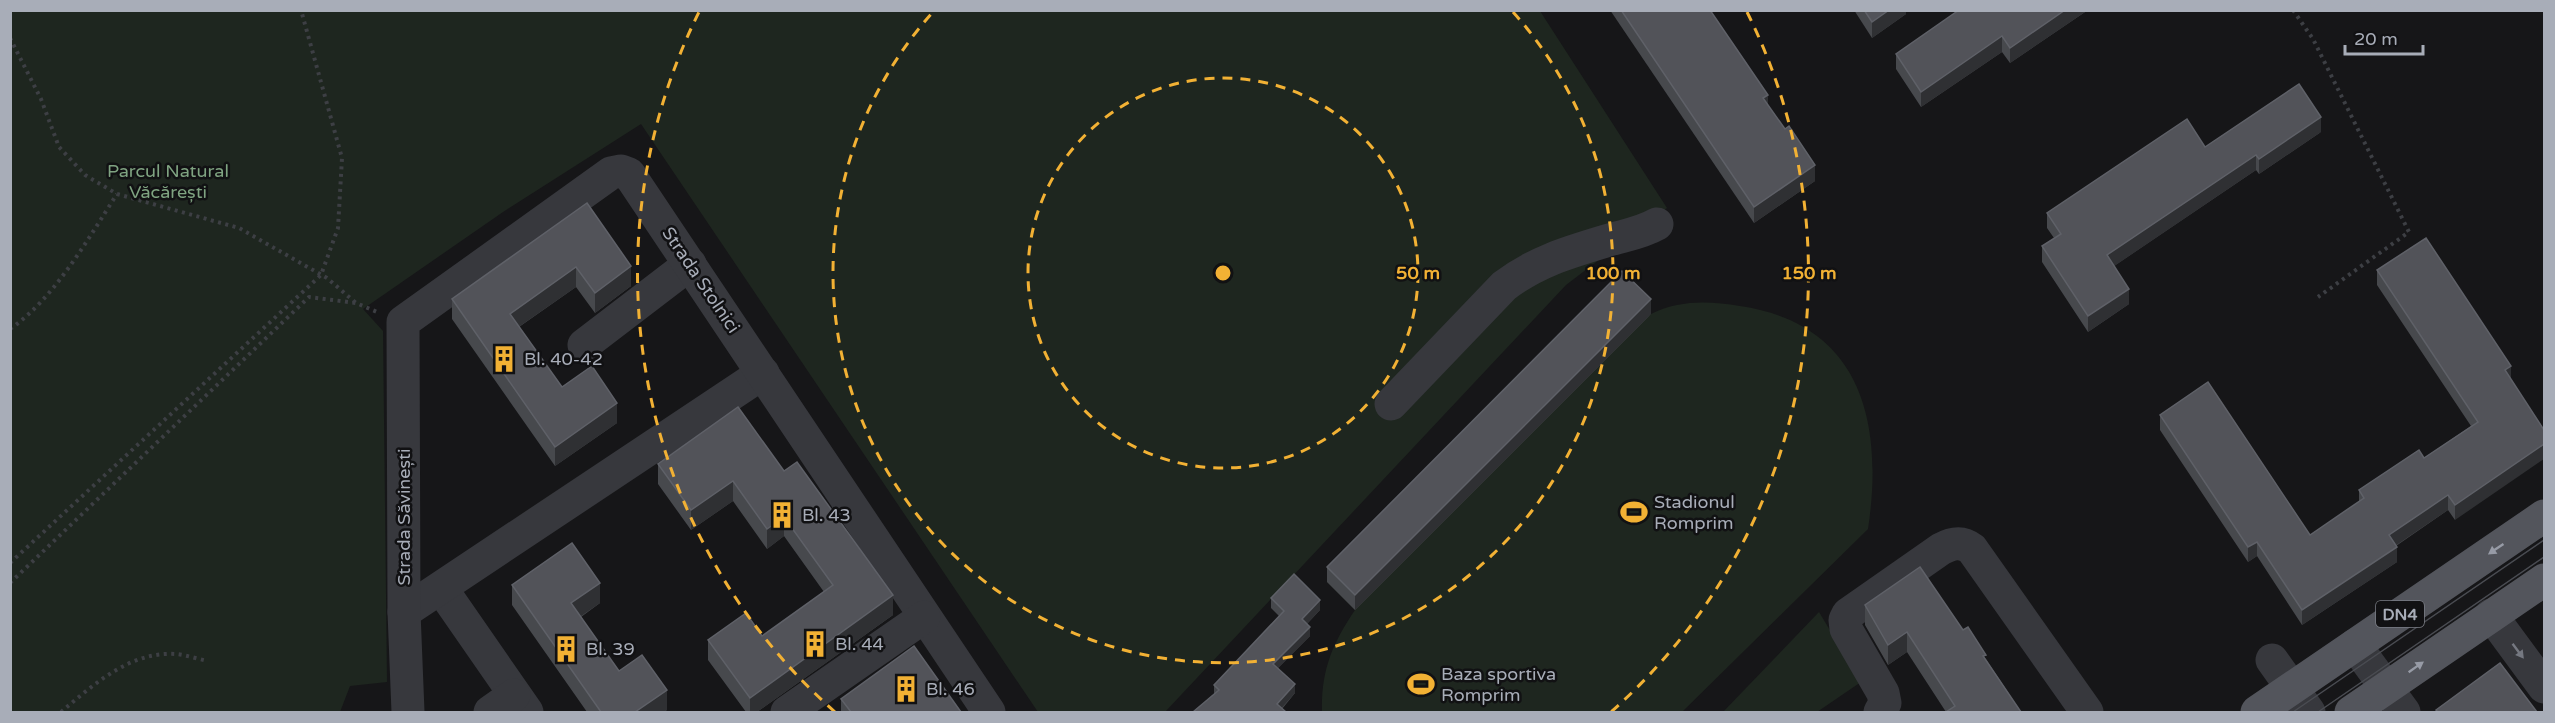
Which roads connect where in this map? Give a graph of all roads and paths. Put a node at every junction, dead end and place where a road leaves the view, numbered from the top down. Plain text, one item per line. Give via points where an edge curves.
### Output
1 (301, 10) edge
2 (2293, 10) edge
3 (10, 38) edge
4 (117, 194) junction
5 (1657, 224) dead end
6 (690, 264) junction
7 (321, 275) junction
8 (2318, 297) dead end
9 (356, 303) junction
10 (403, 322) junction
11 (10, 329) edge
12 (584, 345) dead end
13 (763, 373) junction
14 (1391, 405) dead end
15 (2544, 516) edge
16 (10, 563) edge
17 (2544, 580) edge
18 (10, 583) edge
19 (441, 588) junction
20 (404, 612) junction
21 (2491, 615) junction
22 (924, 616) junction
23 (2355, 645) junction
24 (2272, 660) dead end
25 (208, 661) dead end
26 (2544, 687) edge
27 (2300, 700) edge
28 (2395, 700) edge
29 (510, 706) edge
30 (61, 712) edge
31 (408, 712) edge
32 (787, 712) edge
33 (989, 712) edge
34 (1880, 712) edge
35 (2087, 712) edge
36 (2257, 712) edge
37 (2351, 712) edge

1 - 7 path via 342,158 338,228
2 - 8 path via 2313,39 2409,232
3 - 4 path via 41,99 59,147 86,175
4 - 7 path via 239,228
4 - 11 path via 81,250 46,294
5 - 14 street via 1641,233 1540,262 1521,273
6 - 10 street, Strada Stolnici via 629,174 611,173
6 - 12 street
6 - 13 street, Strada Stolnici
7 - 9 path
7 - 16 path
9 - 10 path
9 - 18 path via 309,297
10 - 20 street, Strada Săvinești
13 - 19 street
13 - 22 street, Strada Stolnici
15 -> 23 main road, DN4
17 - 21 main road
19 - 20 street
19 - 29 street, Strada Săvinești
20 - 31 street, Strada Săvinești
21 -> 26 street
28 -> 21 main road
22 - 32 street
22 - 33 street, Strada Stolnici
23 - 27 main road, DN4
23 - 28 street
24 - 27 street
25 - 30 path via 175,654 149,656 117,669
27 - 36 main road, DN4
28 - 37 main road
34 - 35 street via 1886,703 1883,693 1846,629 1845,620 1848,614 1941,549 1957,543 1972,549

